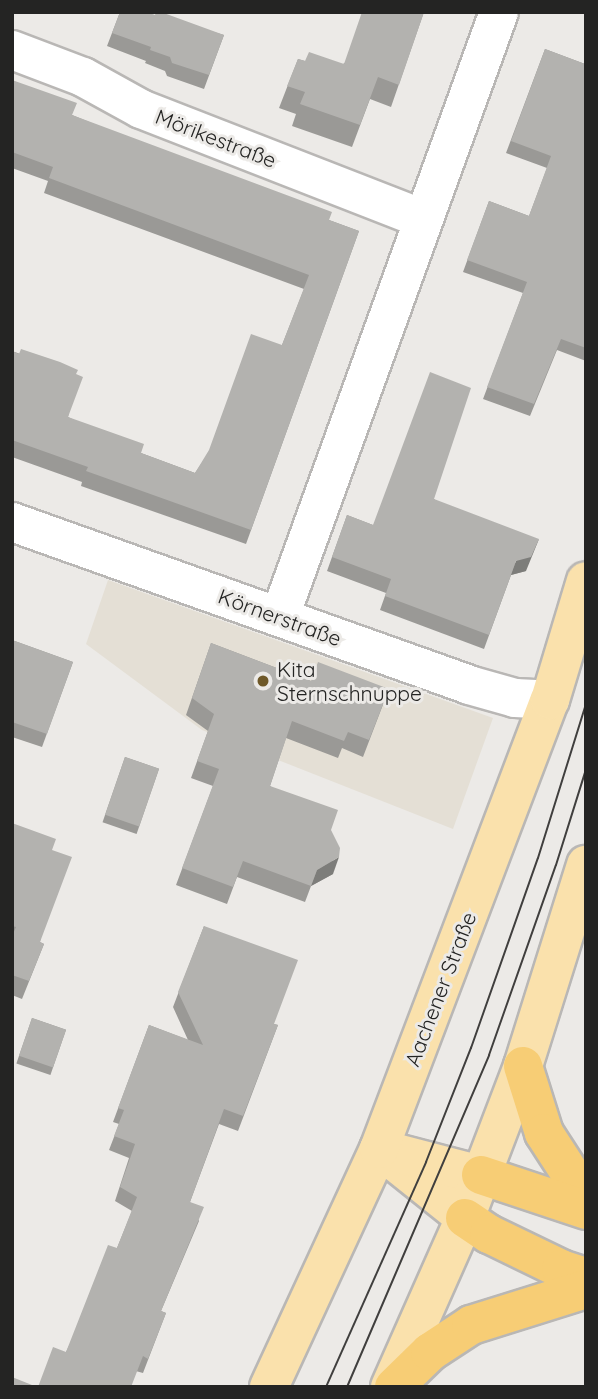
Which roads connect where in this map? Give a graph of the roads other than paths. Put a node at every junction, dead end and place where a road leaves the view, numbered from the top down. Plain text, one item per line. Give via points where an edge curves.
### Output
1 (499, 12) edge
2 (12, 50) edge
3 (423, 219) junction
4 (12, 522) edge
5 (586, 581) edge
6 (280, 616) junction
7 (550, 700) junction
8 (586, 865) edge
9 (523, 1066) junction
10 (379, 1149) junction
11 (481, 1175) junction
12 (586, 1198) edge
13 (586, 1210) edge
14 (465, 1218) junction
15 (586, 1277) edge
16 (586, 1289) edge
17 (269, 1387) edge
18 (392, 1387) edge

1 - 3 street
2 - 3 street, Mörikestraße via 83,77 141,109
3 - 6 street
4 - 6 street, Körnerstraße
5 - 7 main road, Aachener Straße
6 - 7 street, Körnerstraße via 469,685 515,698
7 - 10 main road, Aachener Straße
8 - 9 main road
9 - 11 main road
9 - 12 highway via 544,1133
10 - 11 main road
10 - 14 main road
10 - 17 main road, Aachener Straße
11 - 13 highway
11 - 14 main road
14 - 15 highway via 489,1234
14 - 18 main road
16 - 18 highway via 471,1325 429,1352

